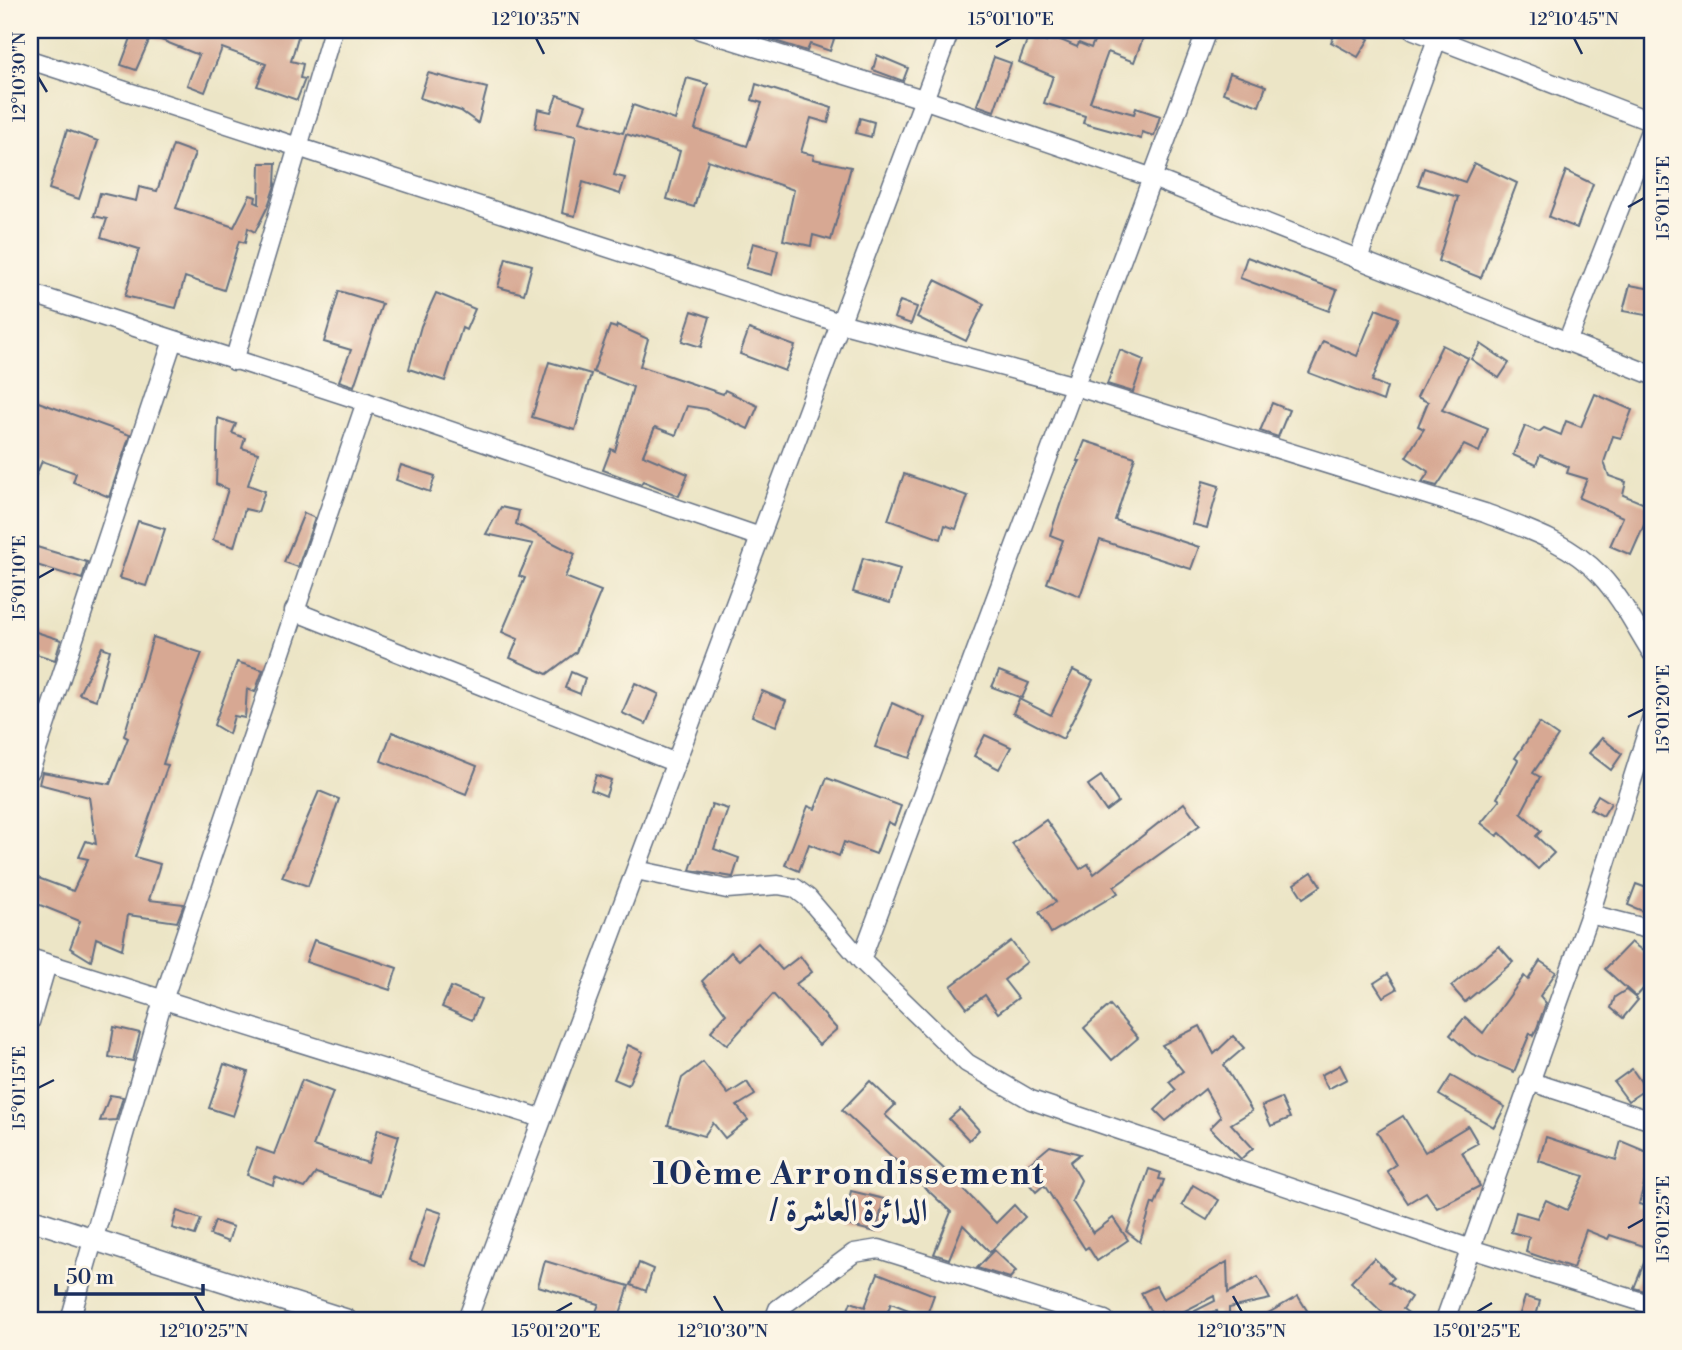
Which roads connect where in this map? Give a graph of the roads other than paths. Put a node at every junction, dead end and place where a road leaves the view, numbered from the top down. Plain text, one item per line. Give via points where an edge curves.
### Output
1 (333, 30) edge
2 (699, 30) edge
3 (950, 30) edge
4 (1207, 30) edge
5 (1413, 30) edge
6 (1437, 39) junction
7 (30, 60) edge
8 (923, 100) junction
9 (1652, 124) edge
10 (298, 147) junction
11 (1150, 177) junction
12 (1358, 259) junction
13 (30, 293) edge
14 (839, 323) junction
15 (173, 340) junction
16 (1567, 342) junction
17 (234, 360) junction
18 (1652, 375) edge
19 (1075, 386) junction
20 (366, 402) junction
21 (760, 537) junction
22 (294, 611) junction
23 (1652, 653) edge
24 (1652, 717) edge
25 (676, 763) junction
26 (30, 771) edge
27 (636, 870) junction
28 (1590, 914) junction
29 (1652, 930) edge
30 (861, 960) junction
31 (38, 961) edge
32 (163, 1000) junction
33 (30, 1022) edge
34 (1529, 1081) junction
35 (541, 1118) junction
36 (1652, 1121) edge
37 (30, 1219) edge
38 (94, 1240) junction
39 (1471, 1249) junction
40 (1652, 1305) edge
41 (70, 1320) edge
42 (346, 1320) edge
43 (467, 1320) edge
44 (774, 1320) edge
45 (1105, 1320) edge
46 (1446, 1320) edge

1 - 10 street
2 - 8 street
3 - 8 street
4 - 11 street
5 - 6 street
6 - 9 street
6 - 12 street
7 - 10 street
8 - 11 street
8 - 14 street
9 - 16 street
10 - 14 street
10 - 17 street
11 - 12 street
11 - 19 street
12 - 16 street
13 - 15 street
14 - 19 street
14 - 21 street
15 - 17 street
15 - 26 street
16 - 18 street
17 - 20 street
19 - 23 street via 1546,536 1601,575
19 - 30 street
20 - 21 street
20 - 22 street
21 - 25 street
22 - 25 street
22 - 32 street
24 - 28 street
25 - 27 street
27 - 30 street via 727,889 778,884 795,888
27 - 35 street
28 - 29 street
28 - 34 street
30 - 39 street via 967,1063 1031,1100
31 - 32 street
31 - 33 street
32 - 35 street
32 - 38 street
34 - 36 street
34 - 39 street
35 - 43 street
37 - 38 street
38 - 41 street
38 - 42 street
39 - 40 street
39 - 46 street
44 - 45 street via 778,1309 855,1253 879,1249

